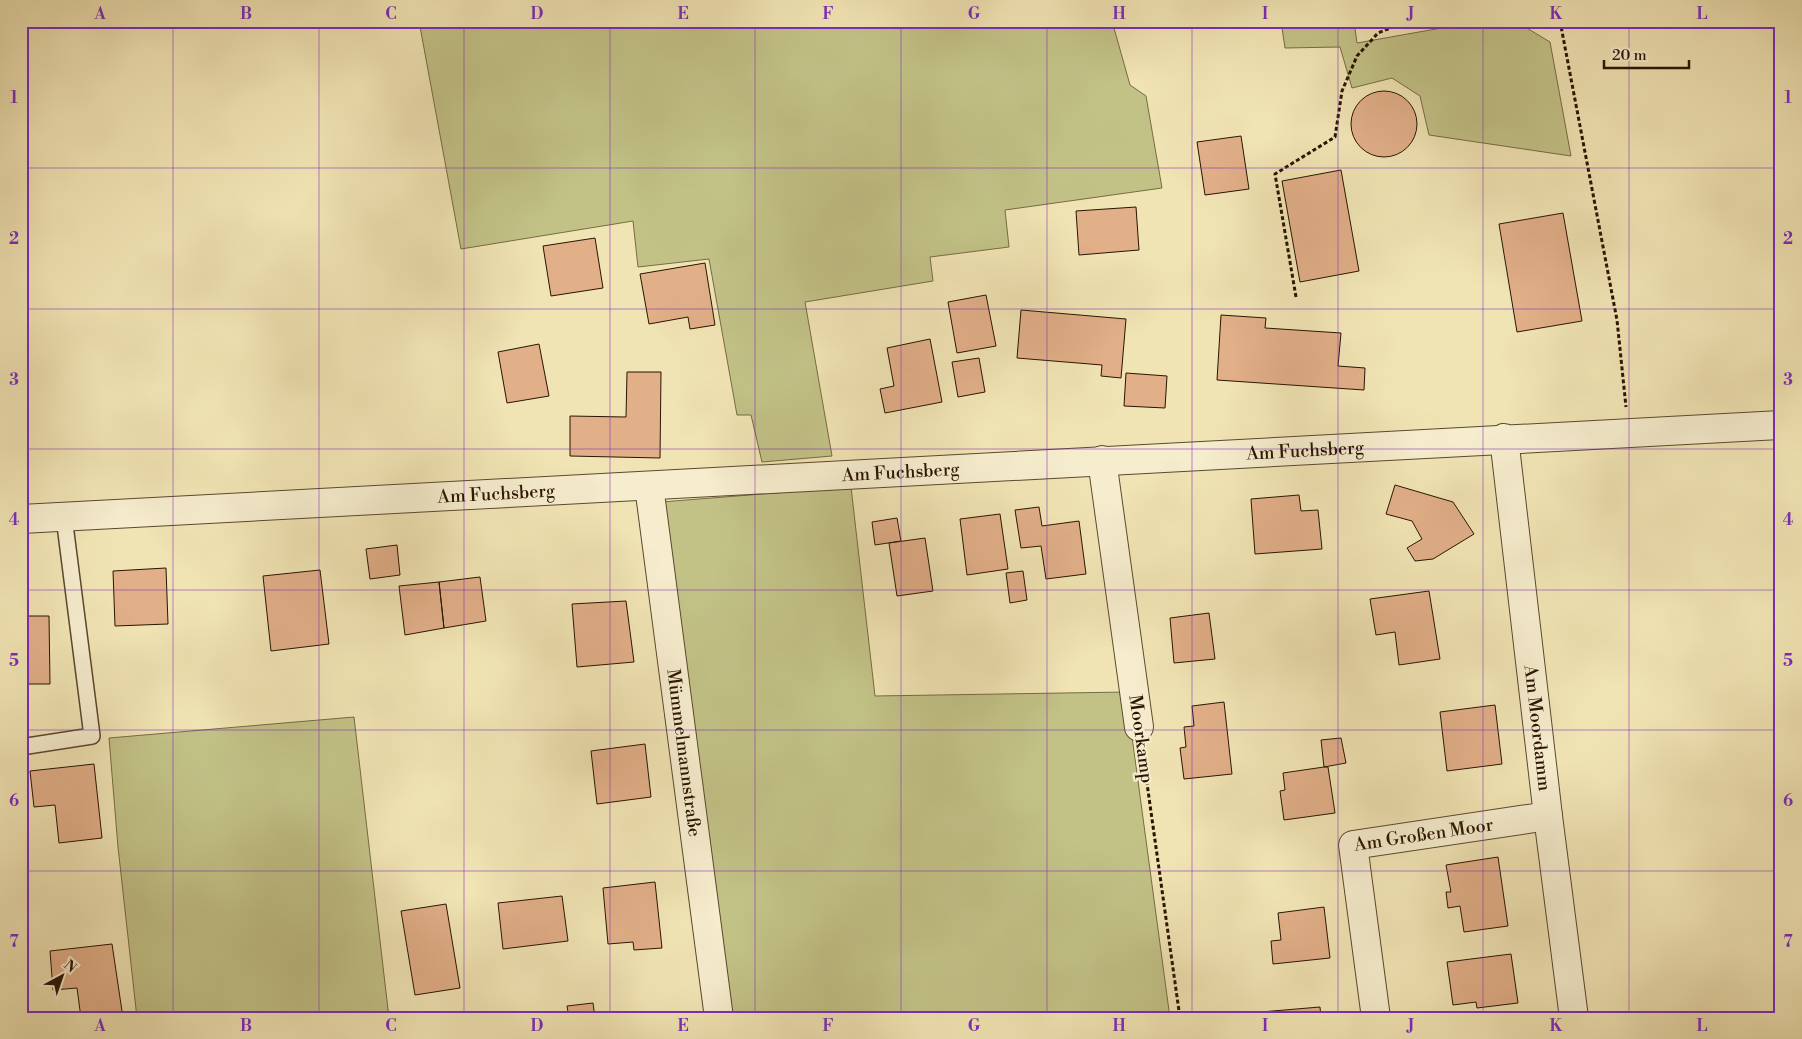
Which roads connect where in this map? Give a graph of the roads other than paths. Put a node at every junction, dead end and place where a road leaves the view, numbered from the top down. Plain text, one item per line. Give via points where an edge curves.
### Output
1 (1781, 425) edge
2 (1504, 438) junction
3 (1102, 460) junction
4 (649, 486) junction
5 (64, 517) junction
6 (21, 519) edge
7 (1140, 727) road end
8 (21, 747) edge
9 (1548, 816) junction
10 (719, 1018) edge
11 (1376, 1018) edge
12 (1574, 1018) edge

1 - 2 street, Am Fuchsberg
2 - 3 street, Am Fuchsberg
2 - 9 street, Am Moordamm
3 - 4 street, Am Fuchsberg
3 - 7 street, Moorkamp
4 - 5 street, Am Fuchsberg
4 - 10 street, Mümmelmannstraße
5 - 6 street, Am Fuchsberg
5 - 8 lane via 92,736
9 - 11 street, Am Großen Moor via 1353,845
9 - 12 street, Am Moordamm

